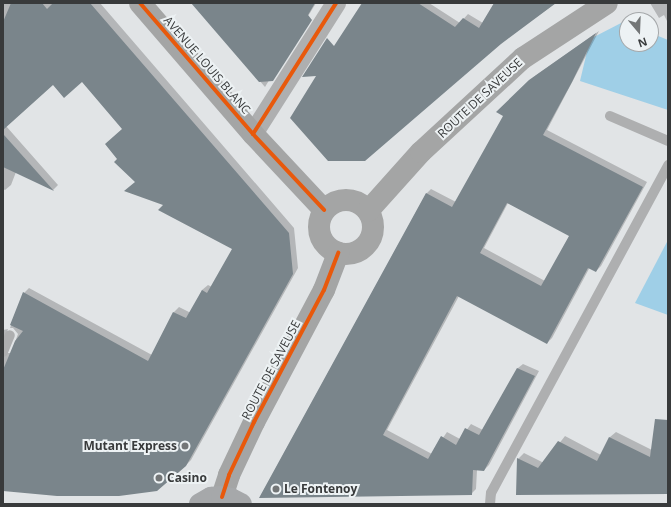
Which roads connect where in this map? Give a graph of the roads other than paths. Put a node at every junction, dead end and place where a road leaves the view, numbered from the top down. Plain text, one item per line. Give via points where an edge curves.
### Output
1 (140, 3) edge
2 (336, 3) edge
3 (607, 3) edge
4 (610, 116) dead end
5 (253, 134) junction
6 (668, 141) edge
7 (668, 165) edge
8 (324, 210) junction
9 (368, 211) junction
10 (338, 253) junction
11 (10, 335) dead end
12 (3, 352) edge
13 (231, 500) edge
14 (200, 504) edge
15 (490, 504) edge

1 - 5 main road, AVENUE LOUIS BLANC
2 - 5 street
3 - 9 main road, ROUTE DE SAVEUSE via 523,58 421,152
4 - 6 lane
5 - 8 main road, AVENUE LOUIS BLANC
7 - 15 lane via 491,493
8 - 9 main road via 340,200 351,200 360,203
8 - 10 main road via 319,225 321,238 326,246
9 - 10 main road via 373,227 366,245 358,251
10 - 13 main road, ROUTE DE SAVEUSE via 324,290 229,475
11 - 12 lane
13 - 14 main road via 211,498

